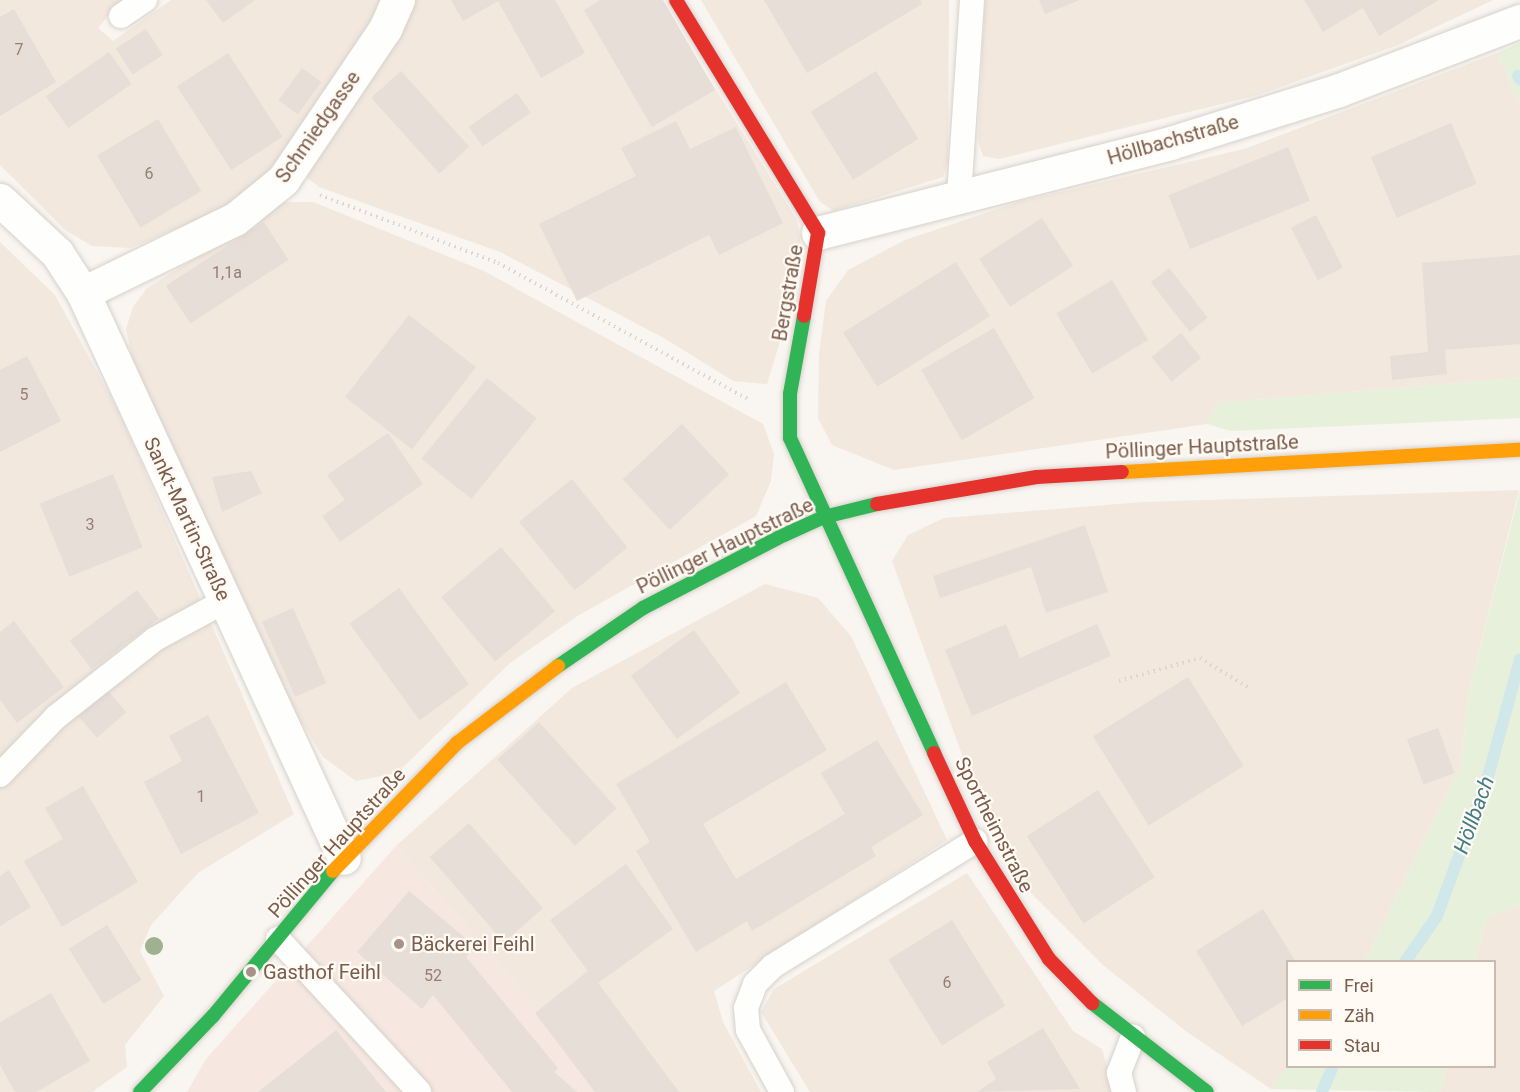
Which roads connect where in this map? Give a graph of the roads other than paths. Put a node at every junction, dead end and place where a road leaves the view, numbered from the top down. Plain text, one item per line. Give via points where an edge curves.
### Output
1 (145, 0) edge
2 (398, 0) edge
3 (676, 0) edge
4 (972, 0) edge
5 (122, 16) dead end
6 (1520, 21) edge
7 (959, 196) junction
8 (0, 200) edge
9 (818, 233) junction
10 (83, 293) junction
11 (1520, 450) edge
12 (824, 517) junction
13 (225, 601) junction
14 (0, 775) edge
15 (975, 841) junction
16 (344, 858) junction
17 (278, 939) junction
18 (1133, 1037) junction
19 (140, 1092) edge
20 (419, 1092) edge
21 (782, 1092) edge
22 (1124, 1092) edge
23 (1207, 1092) edge

1 - 5 lane
2 - 10 street, Schmiedgasse via 385,29 283,180 235,219
3 - 9 street, Bergstraße
4 - 7 lane
6 - 7 street, Höllbachstraße via 1340,90 1170,144
7 - 9 street, Höllbachstraße
8 - 10 street, Sankt-Martin-Straße via 57,254
9 - 12 street, Bergstraße via 788,421 797,459
10 - 13 street, Sankt-Martin-Straße
11 - 12 street, Pöllinger Hauptstraße via 1037,477 921,493
12 - 15 street, Sportheimstraße
12 - 16 street, Pöllinger Hauptstraße via 643,608 570,654 457,743
13 - 14 lane via 155,639 56,717
13 - 16 street, Sankt-Martin-Straße
15 - 18 street, Sportheimstraße via 1049,959
15 - 21 lane via 773,966 755,984 746,1008 748,1030
16 - 17 street, Pöllinger Hauptstraße
17 - 19 street, Pöllinger Hauptstraße
17 - 20 lane
18 - 22 lane via 1119,1073
18 - 23 street, Sportheimstraße

